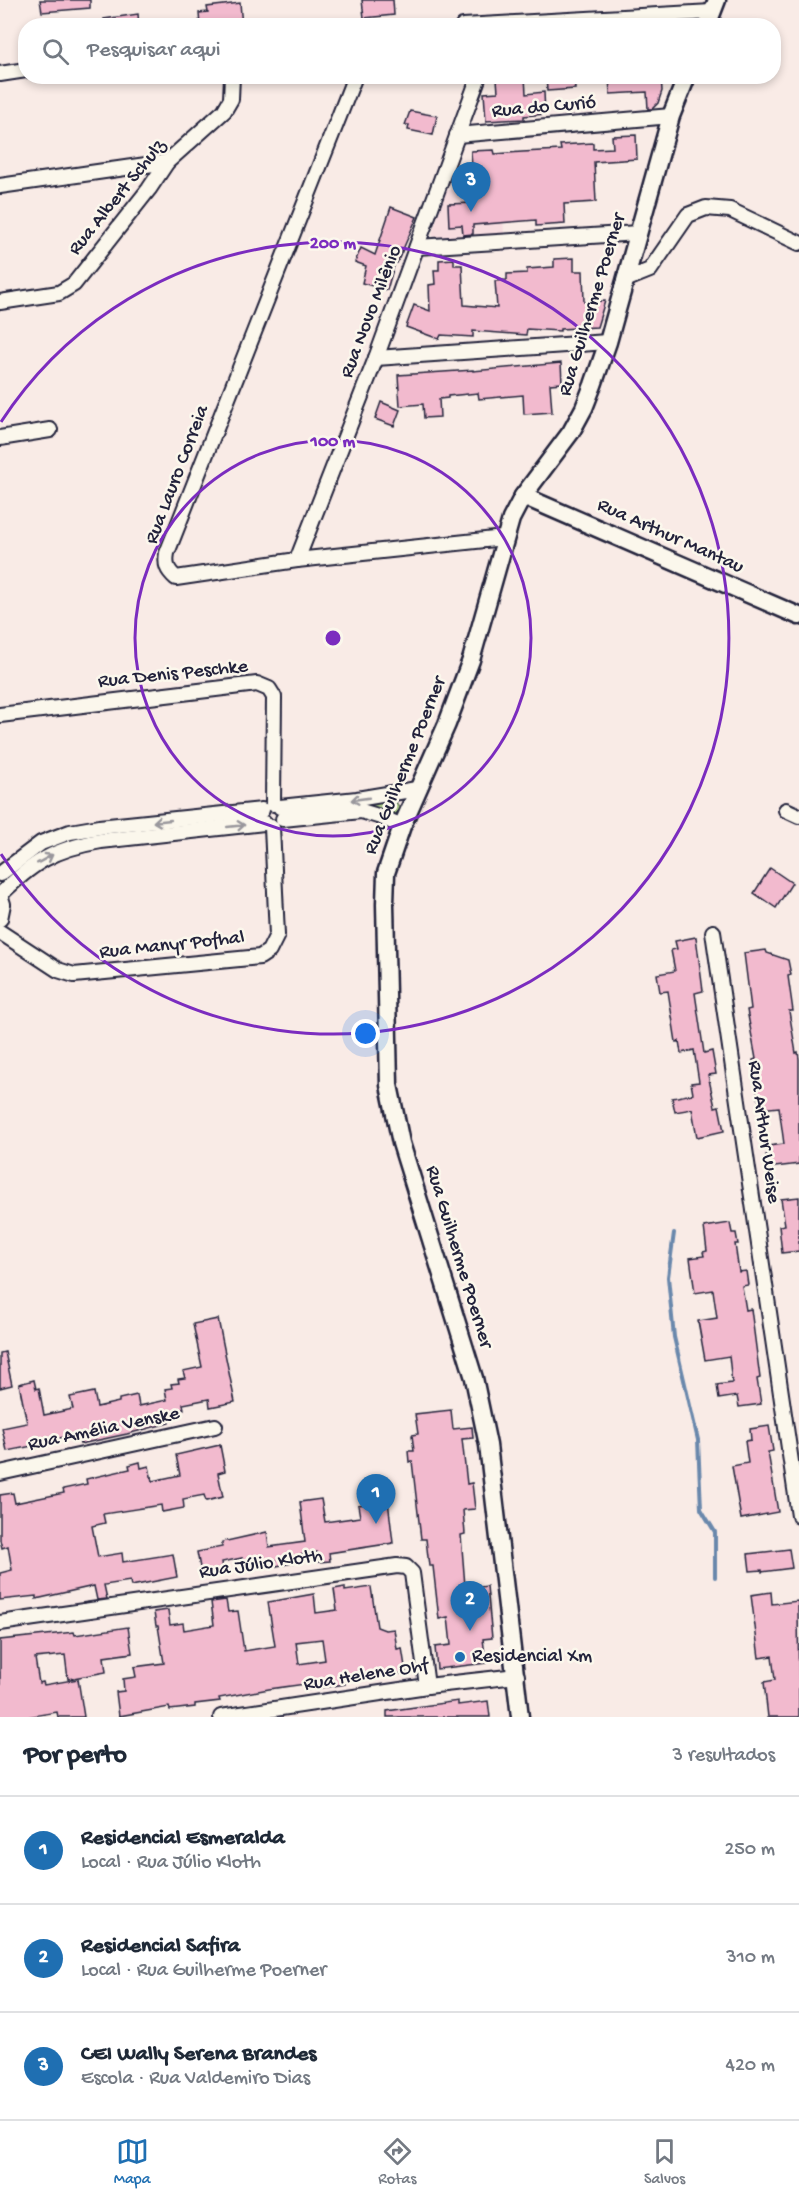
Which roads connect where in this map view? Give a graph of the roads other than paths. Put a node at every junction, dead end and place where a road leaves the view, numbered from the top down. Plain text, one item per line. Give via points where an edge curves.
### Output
1 (712, 13) edge
2 (615, 18) edge
3 (18, 71) edge
4 (0, 74) edge
5 (232, 84) edge
6 (352, 84) edge
7 (476, 84) edge
8 (684, 84) edge
9 (671, 116) junction
10 (457, 135) junction
11 (167, 162) junction
12 (0, 186) edge
13 (638, 233) junction
14 (799, 243) edge
15 (417, 247) junction
16 (625, 279) junction
17 (0, 302) edge
18 (608, 342) junction
19 (376, 358) junction
20 (50, 430) dead end
21 (0, 438) edge
22 (523, 496) junction
23 (504, 538) junction
24 (297, 560) junction
25 (799, 616) edge
26 (0, 715) edge
27 (417, 789) junction
28 (786, 810) dead end
29 (272, 815) junction
30 (799, 816) edge
31 (402, 826) junction
32 (0, 874) edge
33 (0, 896) edge
34 (0, 919) edge
35 (0, 932) edge
36 (713, 932) dead end
37 (215, 1426) dead end
38 (0, 1473) edge
39 (799, 1516) edge
40 (0, 1623) edge
41 (517, 1676) junction
42 (427, 1686) junction
43 (221, 1717) edge
44 (520, 1717) edge

1 - 2 street
3 - 4 street
5 - 11 street, Rua Albert Schulz via 231,99 224,111
6 - 24 street, Rua Lauro Correia via 166,563 176,578
7 - 10 street, Rua Novo Milênio
8 - 9 street, Rua Guilherme Poerner
9 - 10 street, Rua do Curió
9 - 13 street, Rua Guilherme Poerner
10 - 15 street, Rua Novo Milênio
11 - 12 street
11 - 17 street, Rua Albert Schulz via 74,284 59,293
13 - 15 street
13 - 16 street, Rua Guilherme Poerner
14 - 16 street via 730,210 706,208 687,215 650,270
15 - 19 street, Rua Novo Milênio
16 - 18 street, Rua Guilherme Poerner
18 - 19 street
18 - 22 street, Rua Guilherme Poerner via 571,432
19 - 24 street, Rua Novo Milênio
20 - 21 street
22 - 23 street, Rua Guilherme Poerner
22 - 25 street, Rua Arthur Mantau
23 - 24 street, Rua Lauro Correia
23 - 27 street, Rua Guilherme Poerner via 471,660
26 - 29 street, Rua Denis Peschke via 257,684 269,689 274,697
27 -> 29 street
27 - 31 street, Rua Guilherme Poerner
28 - 30 street
29 - 31 street via 362,812
29 -> 32 street via 70,832 41,843
33 -> 29 street via 20,875 46,857 78,845
29 - 35 street, Rua Manyr Pofhal via 276,935 270,951 260,957 74,975 58,970
31 - 41 street, Rua Guilherme Poerner via 386,873 389,1086 400,1143 474,1378 488,1445
33 - 34 street
36 - 39 street, Rua Arthur Weise
37 - 38 street, Rua Amélia Venske
40 - 42 street, Rua Júlio Kloth via 406,1567 412,1573
41 - 42 street, Rua Helene Ohf
41 - 44 street, Rua Guilherme Poerner
42 - 43 street, Rua Helene Ohf

